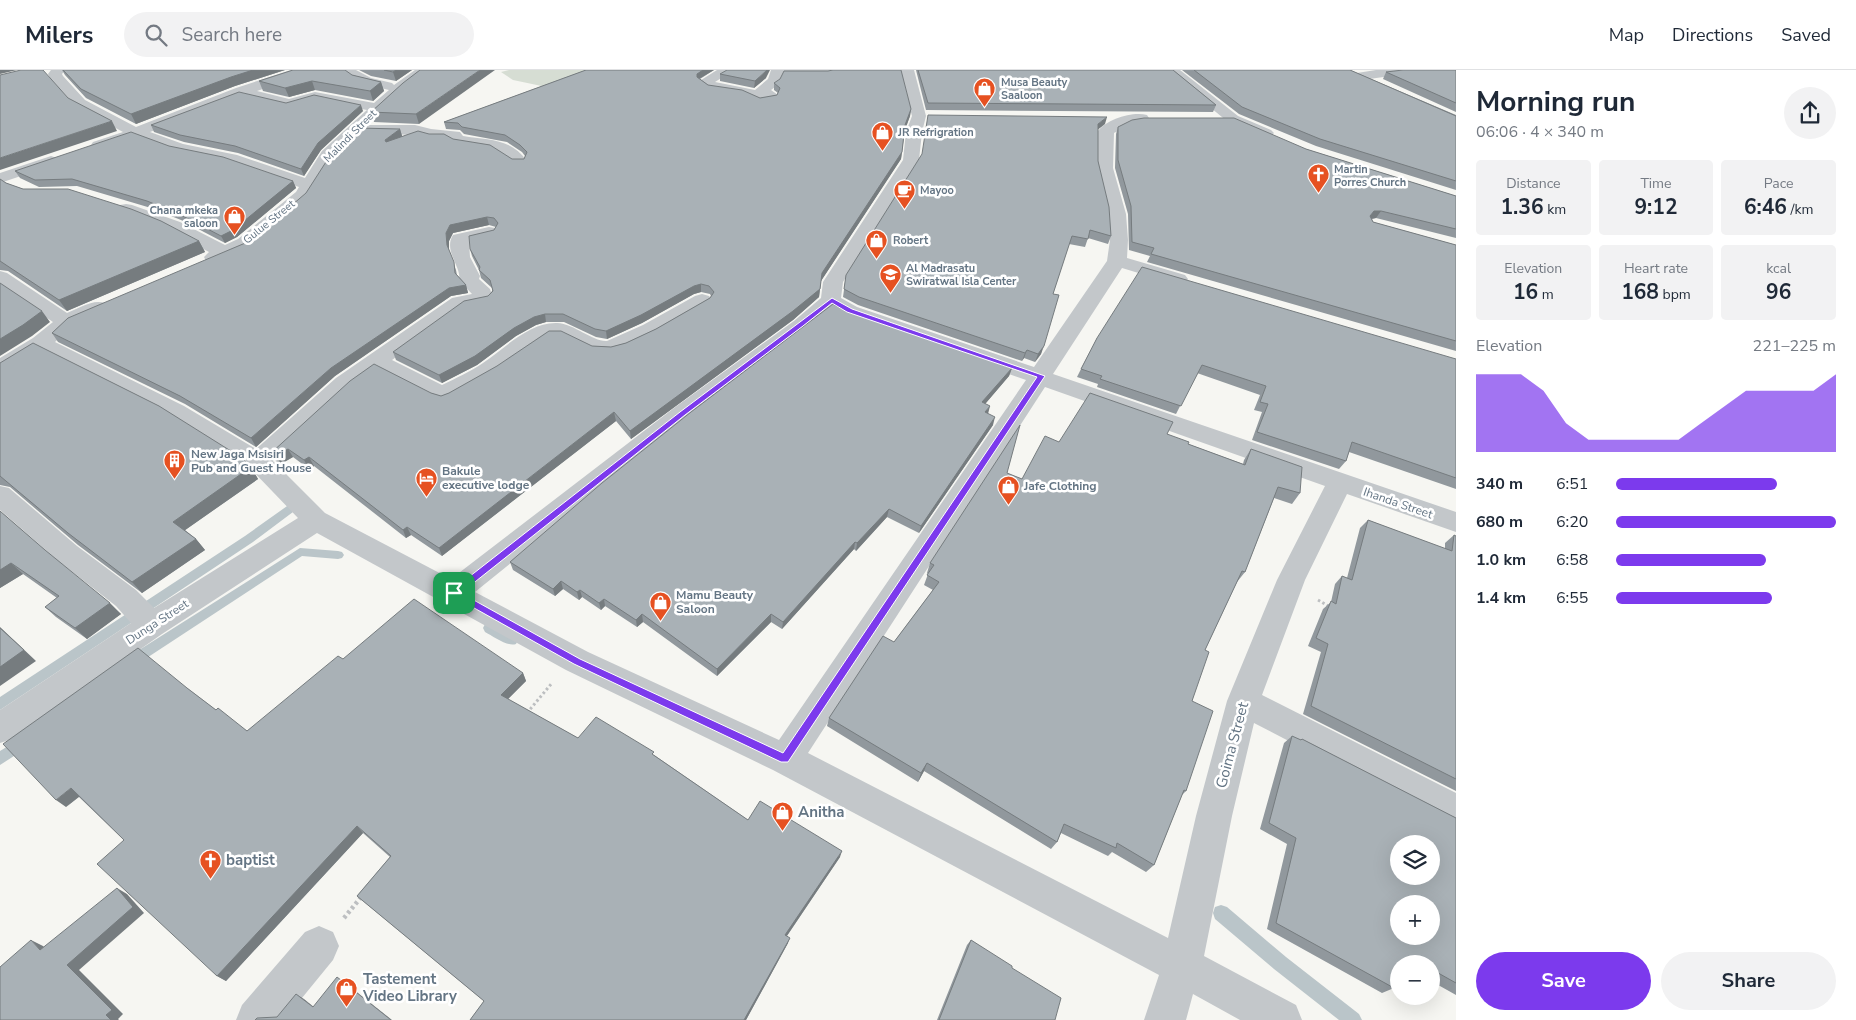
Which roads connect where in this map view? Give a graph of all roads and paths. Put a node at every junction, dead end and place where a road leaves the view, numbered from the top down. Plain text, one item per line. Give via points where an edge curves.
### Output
1 (58, 70) edge
2 (304, 70) edge
3 (348, 70) edge
4 (424, 70) edge
5 (727, 70) edge
6 (830, 70) edge
7 (907, 70) edge
8 (1172, 70) edge
9 (1348, 70) edge
10 (1405, 70) edge
11 (1362, 76) junction
12 (399, 88) junction
13 (1389, 89) edge
14 (241, 91) junction
15 (378, 108) junction
16 (1103, 118) edge
17 (1206, 118) edge
18 (1233, 119) junction
19 (356, 128) junction
20 (136, 132) junction
21 (1284, 140) edge
22 (82, 150) edge
23 (64, 156) edge
24 (520, 161) edge
25 (1, 177) edge
26 (307, 187) junction
27 (20, 188) edge
28 (112, 204) edge
29 (489, 232) edge
30 (226, 252) junction
31 (1117, 261) junction
32 (199, 263) edge
33 (0, 277) edge
34 (1192, 283) edge
35 (702, 300) edge
36 (832, 300) junction
37 (110, 302) edge
38 (66, 320) junction
39 (41, 343) junction
40 (377, 361) junction
41 (0, 368) edge
42 (1041, 376) junction
43 (259, 462) junction
44 (1339, 483) junction
45 (0, 495) edge
46 (316, 520) junction
47 (1456, 522) edge
48 (1291, 580) junction
49 (454, 593) junction
50 (1332, 608) edge
51 (151, 625) junction
52 (577, 661) junction
53 (1243, 701) junction
54 (523, 718) edge
55 (0, 728) edge
56 (784, 759) junction
57 (1456, 811) edge
58 (367, 889) edge
59 (319, 946) joint
60 (1182, 966) junction
61 (257, 1020) edge
62 (1165, 1020) edge
63 (1282, 1020) edge

1 - 20 street via 56,78 80,103
2 - 14 street
3 - 12 street via 372,83
4 - 12 street, Malindi Street
5 - 6 street via 705,82 765,99 771,95 762,90 774,81 776,72
7 - 36 street via 928,116 914,132 911,160 833,282
8 - 18 street
9 - 11 street
10 - 11 street
11 - 13 street
12 - 15 street, Malindi Street
14 - 15 street via 291,104 315,96
14 - 20 street
15 - 19 street, Malindi Street
16 - 31 street via 1151,118 1125,121 1106,131 1105,168 1117,214
17 - 18 street
18 - 21 street
19 - 24 street via 415,130 455,135 455,139 466,142 496,143
19 - 26 street, Malindi Street via 328,154
20 - 22 street
20 - 26 street via 180,148 231,158
23 - 25 street
25 - 27 street
26 - 30 street, Gulue Street via 245,243
28 - 30 street via 174,226
29 - 40 street via 460,239 461,257 469,280 483,293 483,298 459,302
30 - 32 street, Gulue Street
31 - 34 street
31 - 42 street
33 - 38 street
35 - 40 street via 610,348 600,348 579,337 551,330 443,395
36 - 42 street, Ihanda Street via 850,311
36 - 49 street via 682,413
37 - 38 street
38 - 39 street
39 - 41 street
39 - 43 street via 176,411
40 - 43 street via 344,383 270,448
42 - 44 street, Ihanda Street
42 - 56 street
43 - 46 street
44 - 47 street, Ihanda Street
44 - 48 street, Goima Street
45 - 51 street via 67,553 126,598
46 - 49 street
46 - 51 street, Dunga Street
48 - 50 path
48 - 53 street, Goima Street
49 - 52 street
51 - 55 street, Dunga Street
52 - 54 path via 556,679
52 - 56 street
53 - 57 street
53 - 60 street, Goima Street
56 - 60 street
58 - 59 path
59 - 61 street
60 - 62 street, Goima Street
60 - 63 street

